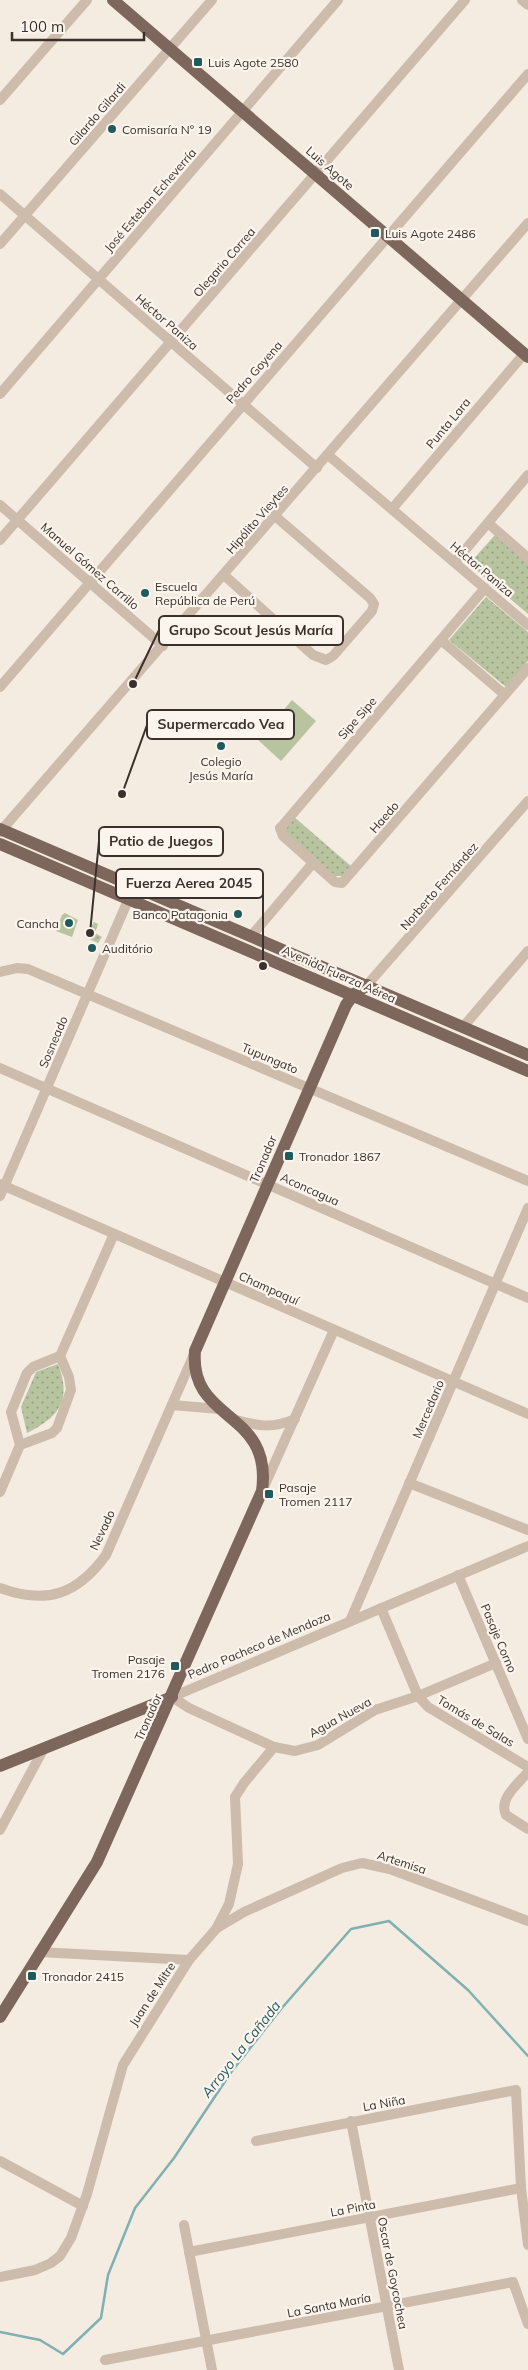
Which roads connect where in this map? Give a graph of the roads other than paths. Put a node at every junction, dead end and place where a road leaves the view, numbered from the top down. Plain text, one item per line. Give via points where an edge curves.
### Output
1 (88, 0) edge
2 (113, 0) edge
3 (212, 0) edge
4 (338, 0) edge
5 (465, 0) edge
6 (522, 0) edge
7 (528, 5) edge
8 (170, 49) junction
9 (528, 74) edge
10 (0, 100) edge
11 (243, 112) junction
12 (316, 175) junction
13 (0, 194) edge
14 (24, 215) junction
15 (527, 226) edge
16 (388, 236) junction
17 (0, 244) edge
18 (98, 279) junction
19 (462, 300) junction
20 (171, 342) junction
21 (526, 356) edge
22 (0, 394) edge
23 (243, 404) junction
24 (328, 454) junction
25 (317, 468) junction
26 (528, 475) edge
27 (0, 505) edge
28 (392, 509) junction
29 (275, 516) junction
30 (17, 520) junction
31 (488, 523) junction
32 (0, 540) edge
33 (528, 558) edge
34 (454, 562) junction
35 (224, 575) junction
36 (90, 582) junction
37 (485, 588) junction
38 (528, 625) edge
39 (441, 640) junction
40 (163, 646) junction
41 (528, 668) edge
42 (0, 687) edge
43 (505, 696) junction
44 (528, 801) edge
45 (519, 812) junction
46 (528, 819) edge
47 (1, 830) edge
48 (0, 844) edge
49 (313, 863) junction
50 (129, 898) junction
51 (252, 935) junction
52 (528, 951) edge
53 (0, 972) edge
54 (367, 985) junction
55 (87, 994) junction
56 (353, 995) junction
57 (463, 1027) junction
58 (528, 1055) edge
59 (0, 1068) edge
60 (528, 1072) edge
61 (309, 1088) junction
62 (46, 1089) junction
63 (528, 1182) edge
64 (2, 1184) edge
65 (267, 1184) junction
66 (0, 1196) edge
67 (528, 1208) edge
68 (114, 1234) junction
69 (225, 1282) junction
70 (495, 1284) junction
71 (528, 1298) edge
72 (334, 1330) junction
73 (195, 1351) junction
74 (60, 1356) junction
75 (453, 1381) junction
76 (172, 1405) junction
77 (220, 1409) junction
78 (528, 1414) edge
79 (232, 1418) junction
80 (295, 1419) junction
81 (20, 1445) junction
82 (410, 1482) junction
83 (0, 1492) edge
84 (262, 1492) junction
85 (528, 1530) edge
86 (528, 1546) edge
87 (458, 1575) junction
88 (0, 1588) edge
89 (381, 1608) junction
90 (350, 1621) junction
91 (496, 1663) junction
92 (418, 1696) junction
93 (172, 1697) junction
94 (528, 1739) edge
95 (274, 1747) junction
96 (44, 1748) junction
97 (0, 1766) edge
98 (528, 1767) edge
99 (528, 1772) edge
100 (528, 1829) edge
101 (0, 1830) edge
102 (528, 1920) edge
103 (216, 1929) junction
104 (39, 1952) junction
105 (189, 1960) junction
106 (0, 2017) edge
107 (350, 2122) junction
108 (256, 2141) dead end
109 (0, 2161) edge
110 (521, 2188) junction
111 (83, 2206) junction
112 (369, 2217) junction
113 (184, 2225) dead end
114 (528, 2245) edge
115 (190, 2252) junction
116 (0, 2277) edge
117 (387, 2306) junction
118 (528, 2324) edge
119 (207, 2340) junction
120 (105, 2360) dead end
121 (212, 2370) edge
122 (399, 2370) edge

1 - 10 street
2 - 8 main road, Luis Agote
3 - 8 street, Gilardo Gilardi
4 - 11 street, José Esteban Echeverría
5 - 12 street, Olegario Correa
6 - 7 street
8 - 11 main road, Luis Agote
8 - 14 street, Gilardo Gilardi
9 - 16 street, Pedro Goyena
11 - 12 main road, Luis Agote
11 - 18 street, José Esteban Echeverría
12 - 16 main road, Luis Agote
12 - 20 street, Olegario Correa
13 - 14 street, Héctor Paniza
14 - 17 street, Gilardo Gilardi
14 - 18 street, Héctor Paniza
15 - 19 street, Hipólito Vieytes
16 - 19 main road, Luis Agote
16 - 23 street, Pedro Goyena
18 - 20 street, Héctor Paniza
18 - 22 street, José Esteban Echeverría
19 - 21 main road, Luis Agote
19 - 24 street, Hipólito Vieytes
20 - 23 street, Héctor Paniza
20 - 30 street, Olegario Correa
21 - 28 street, Punta Lara
23 - 25 street, Héctor Paniza
23 - 36 street, Pedro Goyena
24 - 25 street, Hipólito Vieytes
24 - 28 street, Héctor Paniza
25 - 29 street, Hipólito Vieytes
26 - 31 street
27 - 30 street, Manuel Gómez Carrillo
28 - 34 street, Héctor Paniza
29 - 35 street, Hipólito Vieytes
29 - 35 street via 374,604 372,611 340,649 326,660 313,655
30 - 32 street, Olegario Correa
30 - 36 street, Manuel Gómez Carrillo
31 - 33 street
31 - 34 street
34 - 37 street, Héctor Paniza
35 - 40 street, Hipólito Vieytes
36 - 40 street, Manuel Gómez Carrillo
36 - 42 street, Pedro Goyena
37 - 38 street, Héctor Paniza
37 - 39 street, Sipe Sipe
39 - 43 street
39 - 49 street, Sipe Sipe via 280,828 283,836
40 - 47 street, Hipólito Vieytes
41 - 43 street, Haedo
43 - 49 street, Haedo via 346,880 335,882
44 - 45 street, Norberto Fernández
45 - 46 street
45 - 54 street, Norberto Fernández
47 - 51 main road, Avenida Fuerza Aérea
48 - 50 main road, Avenida Fuerza Aérea
49 - 51 street
50 - 55 street, Sosneado
50 - 56 main road, Avenida Fuerza Aérea
51 - 54 main road, Avenida Fuerza Aérea
52 - 57 street
53 - 55 street, Tupungato via 28,969
54 - 56 main road, Tronador
54 - 57 main road, Avenida Fuerza Aérea
55 - 61 street, Tupungato
55 - 62 street, Sosneado
56 - 60 main road, Avenida Fuerza Aérea
56 - 61 main road, Tronador
57 - 58 main road, Avenida Fuerza Aérea
59 - 62 street, Aconcagua
61 - 63 street, Tupungato
61 - 65 main road, Tronador
62 - 64 street, Sosneado
62 - 65 street, Aconcagua
64 - 66 street, Sosneado
64 - 68 street, Champaquí
65 - 69 main road, Tronador
65 - 70 street, Aconcagua
67 - 70 street, Mercedario
68 - 69 street, Champaquí
68 - 74 street
69 - 72 street, Champaquí
69 - 73 main road, Tronador
70 - 71 street, Aconcagua
70 - 75 street, Mercedario
72 - 75 street, Champaquí
72 - 80 street
73 - 76 street, Tronador
73 - 77 main road, Tronador via 194,1364 201,1388
74 - 81 street via 33,1367 27,1373 11,1412
74 - 81 street via 71,1390 56,1428 52,1433
75 - 78 street, Champaquí
75 - 82 street, Mercedario
76 - 77 street
76 - 88 street, Nevado via 106,1555 90,1575 75,1586 47,1596 33,1597
77 - 79 main road, Tronador
79 - 80 street, Tronador via 259,1426 281,1425
79 - 84 main road, Tronador via 260,1452
80 - 84 street
81 - 83 street
82 - 85 street
82 - 90 street, Mercedario
84 - 93 main road, Tronador
86 - 87 street, Pedro Pacheco de Mendoza
87 - 89 street, Pedro Pacheco de Mendoza
87 - 91 street, Pasaje Corno
89 - 90 street, Pedro Pacheco de Mendoza
89 - 92 street, Tomás de Salas
90 - 93 street, Pedro Pacheco de Mendoza
91 - 92 street, Agua Nueva
91 - 94 street, Pasaje Corno
92 - 95 street, Agua Nueva via 375,1710 311,1748 288,1751
92 - 98 street, Tomás de Salas via 428,1707
93 - 95 street, Agua Nueva
93 - 96 main road, Pedro Pacheco de Mendoza
93 - 104 main road, Tronador via 97,1862
95 - 103 street, Juan de Mitre via 235,1797 237,1870 229,1904
96 - 97 main road, Pedro Pacheco de Mendoza
96 - 101 street
99 - 100 street via 504,1805 506,1815
102 - 103 street, Artemisa via 390,1869 362,1864 342,1868 244,1912
103 - 105 street, Juan de Mitre
104 - 105 street
104 - 106 main road, Tronador
105 - 111 street, Juan de Mitre via 122,2065
107 - 108 street, La Niña
107 - 110 street, La Niña via 516,2090
107 - 112 street, Oscar de Goycochea
109 - 111 street
110 - 112 street, La Pinta
110 - 114 street
111 - 116 street, Juan de Mitre via 65,2248 51,2263 35,2270
112 - 115 street, La Pinta
112 - 117 street, Oscar de Goycochea
113 - 115 street
115 - 119 street
117 - 118 street, La Santa María via 513,2282
117 - 119 street, La Santa María
117 - 122 street, Oscar de Goycochea
119 - 120 street, La Santa María
119 - 121 street

